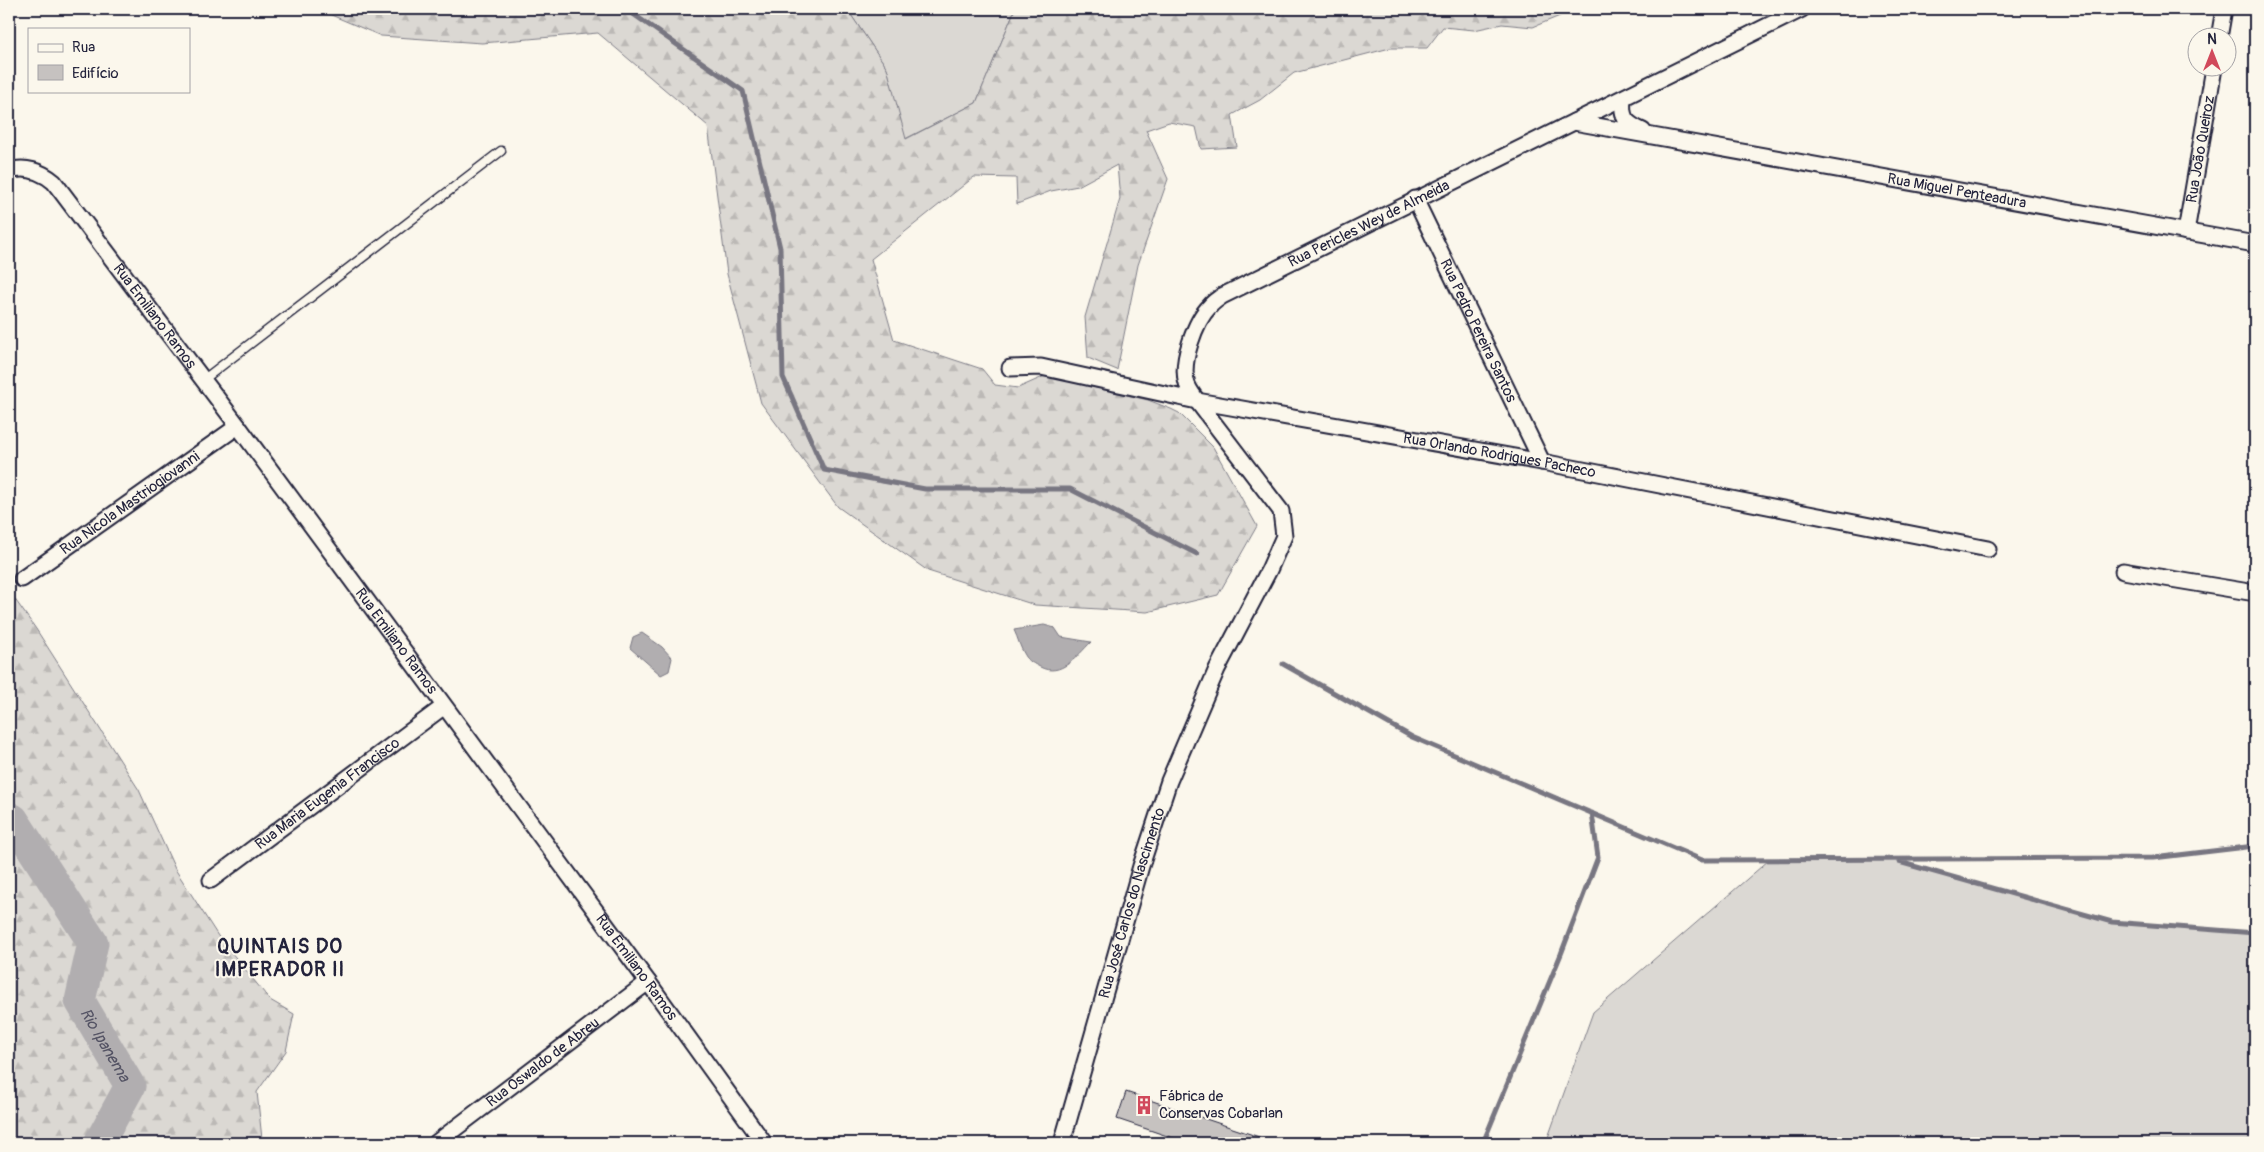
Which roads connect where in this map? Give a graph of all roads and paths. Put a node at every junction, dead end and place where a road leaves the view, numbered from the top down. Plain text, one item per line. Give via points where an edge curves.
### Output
1 (1802, 9) edge
2 (2224, 9) edge
3 (2221, 28) edge
4 (2212, 78) edge
5 (1623, 98) junction
6 (1574, 122) junction
7 (1658, 138) junction
8 (501, 152) dead end
9 (9, 171) edge
10 (1415, 199) junction
11 (2186, 232) junction
12 (2255, 244) edge
13 (1010, 368) dead end
14 (203, 380) junction
15 (1197, 401) junction
16 (238, 426) junction
17 (1542, 462) junction
18 (1988, 548) dead end
19 (1270, 570) joint
20 (2123, 571) dead end
21 (22, 580) dead end
22 (2255, 593) edge
23 (443, 707) junction
24 (211, 880) dead end
25 (648, 982) junction
26 (436, 1143) edge
27 (764, 1143) edge
28 (1062, 1143) edge

1 - 5 street, Rua Pericles Wey de Almeida
2 - 3 street
4 - 11 street, Rua João Queiroz
5 - 6 street, Rua Pericles Wey de Almeida
5 - 7 street, Rua Miguel Penteadura via 1621,112 1628,123
6 - 7 street, Rua Miguel Penteadura
6 - 10 street, Rua Pericles Wey de Almeida
7 - 11 street, Rua Miguel Penteadura
8 - 14 lane
9 - 14 street, Rua Emiliano Ramos via 30,170 44,174 54,182
10 - 15 street, Rua Pericles Wey de Almeida via 1210,305 1191,339 1186,364 1186,382
10 - 17 street, Rua Pedro Pereira Santos
11 - 12 street, Rua Miguel Penteadura
13 - 15 street, Rua Orlando Rodrigues Pacheco via 1041,367
14 - 16 street, Rua Emiliano Ramos
15 - 17 street, Rua Orlando Rodrigues Pacheco
15 - 19 street, Rua Pericles Wey de Almeida via 1281,511 1284,536
16 - 21 street, Rua Nicola Mastriogiovanni
16 - 23 street, Rua Emiliano Ramos
17 - 18 street, Rua Orlando Rodrigues Pacheco
19 - 28 street, Rua José Carlos do Nascimento via 1217,669 1170,781 1141,866
20 - 22 street
23 - 24 street, Rua Maria Eugenia Francisco
23 - 25 street, Rua Emiliano Ramos
25 - 26 street, Rua Oswaldo de Abreu
25 - 27 street, Rua Emiliano Ramos

